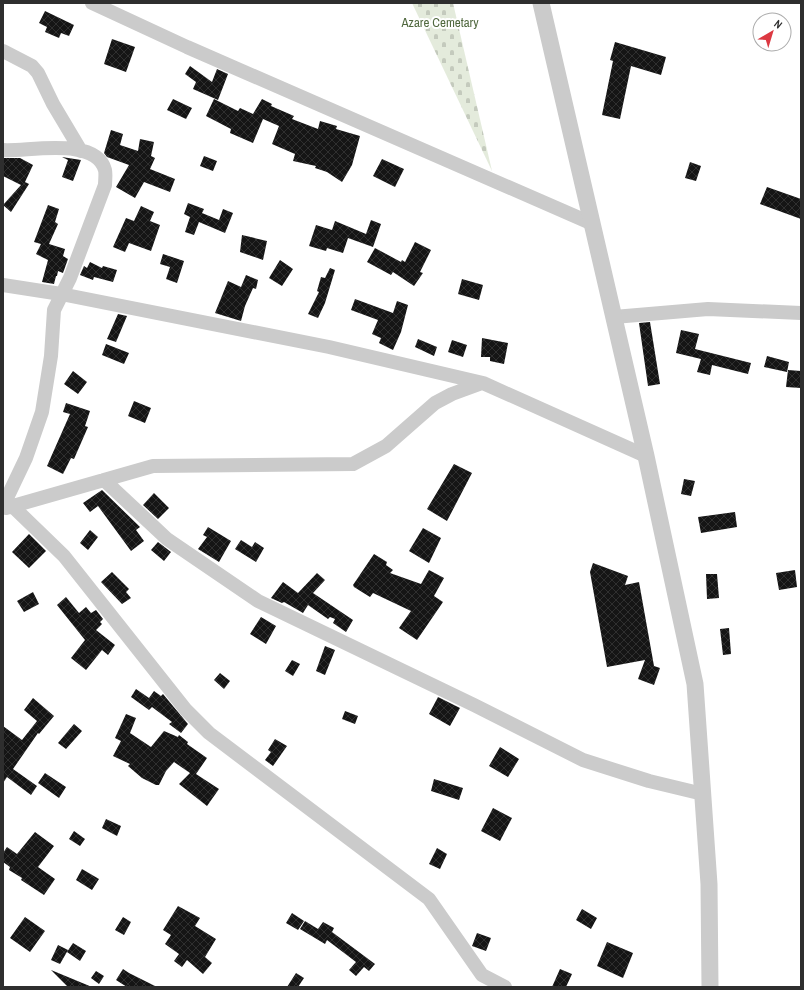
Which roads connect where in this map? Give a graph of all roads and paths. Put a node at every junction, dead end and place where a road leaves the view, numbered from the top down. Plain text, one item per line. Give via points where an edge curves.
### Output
1 (92, 3) edge
2 (541, 3) edge
3 (3, 52) edge
4 (3, 150) edge
5 (81, 151) junction
6 (593, 224) junction
7 (3, 285) edge
8 (61, 294) junction
9 (801, 314) edge
10 (614, 317) junction
11 (483, 383) junction
12 (646, 456) junction
13 (104, 480) junction
14 (6, 503) edge
15 (703, 794) junction
16 (505, 987) edge
17 (710, 987) edge

1 - 6 street
2 - 6 street
3 - 5 street via 32,66 38,73
4 - 5 street via 67,148
5 - 8 street via 100,160 105,170 105,185 70,278
6 - 10 street
7 - 8 street
8 - 11 street via 329,347
8 - 14 street via 54,310 51,356 42,412 26,458
9 - 10 street via 708,309
10 - 12 street
11 - 12 street
11 - 13 street via 435,403 386,446 353,464 153,466
12 - 15 street via 695,684
13 - 14 street
13 - 15 street via 167,539 258,601 583,760 649,782
14 - 16 street via 64,556 186,710 209,733 429,898 482,975
15 - 17 street via 709,884

